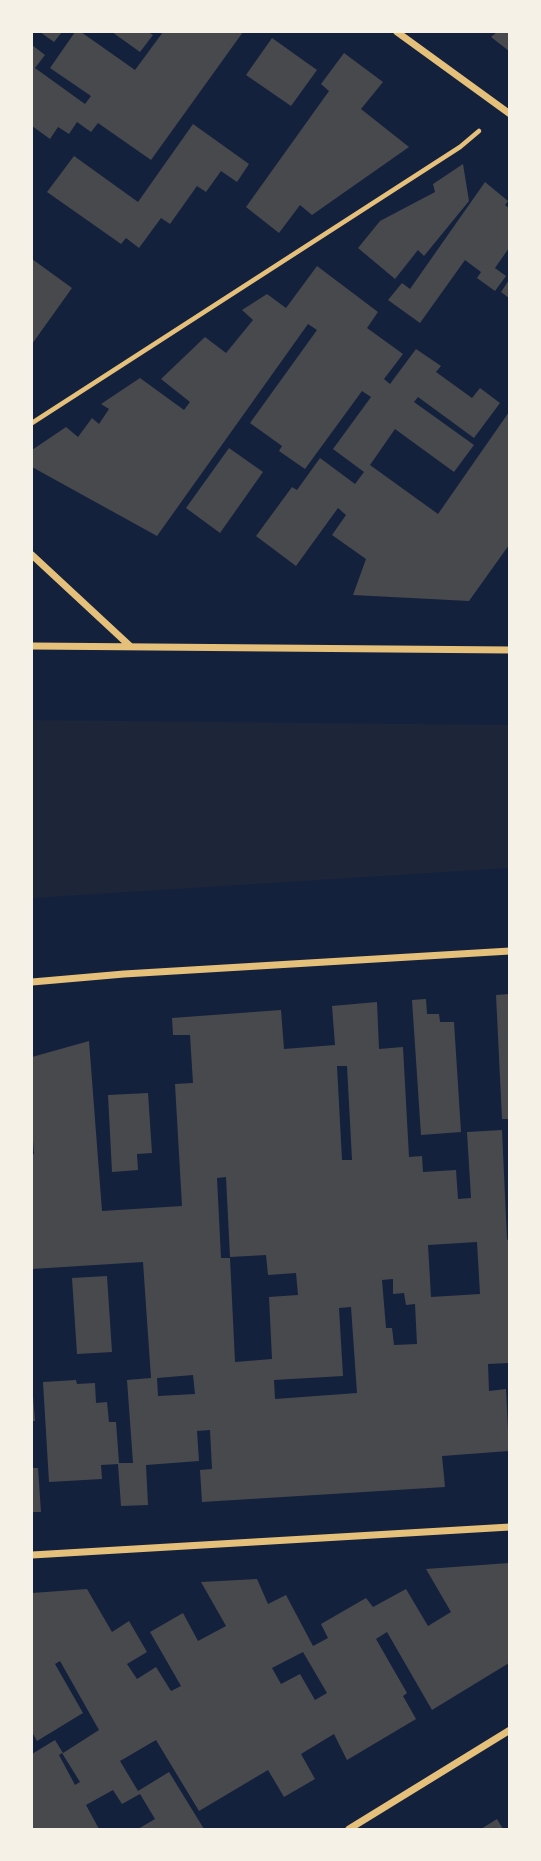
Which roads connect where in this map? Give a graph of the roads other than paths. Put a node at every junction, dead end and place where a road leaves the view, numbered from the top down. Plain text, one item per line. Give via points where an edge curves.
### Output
1 (397, 32) edge
2 (506, 111) edge
3 (32, 555) edge
4 (32, 646) edge
5 (130, 647) junction
6 (509, 650) edge
7 (509, 951) edge
8 (32, 982) edge
9 (509, 1527) edge
10 (32, 1555) edge
11 (509, 1730) edge
12 (349, 1829) edge

1 - 2 street
3 - 5 street
4 - 5 street
5 - 6 street
7 - 8 street
9 - 10 street
11 - 12 street

